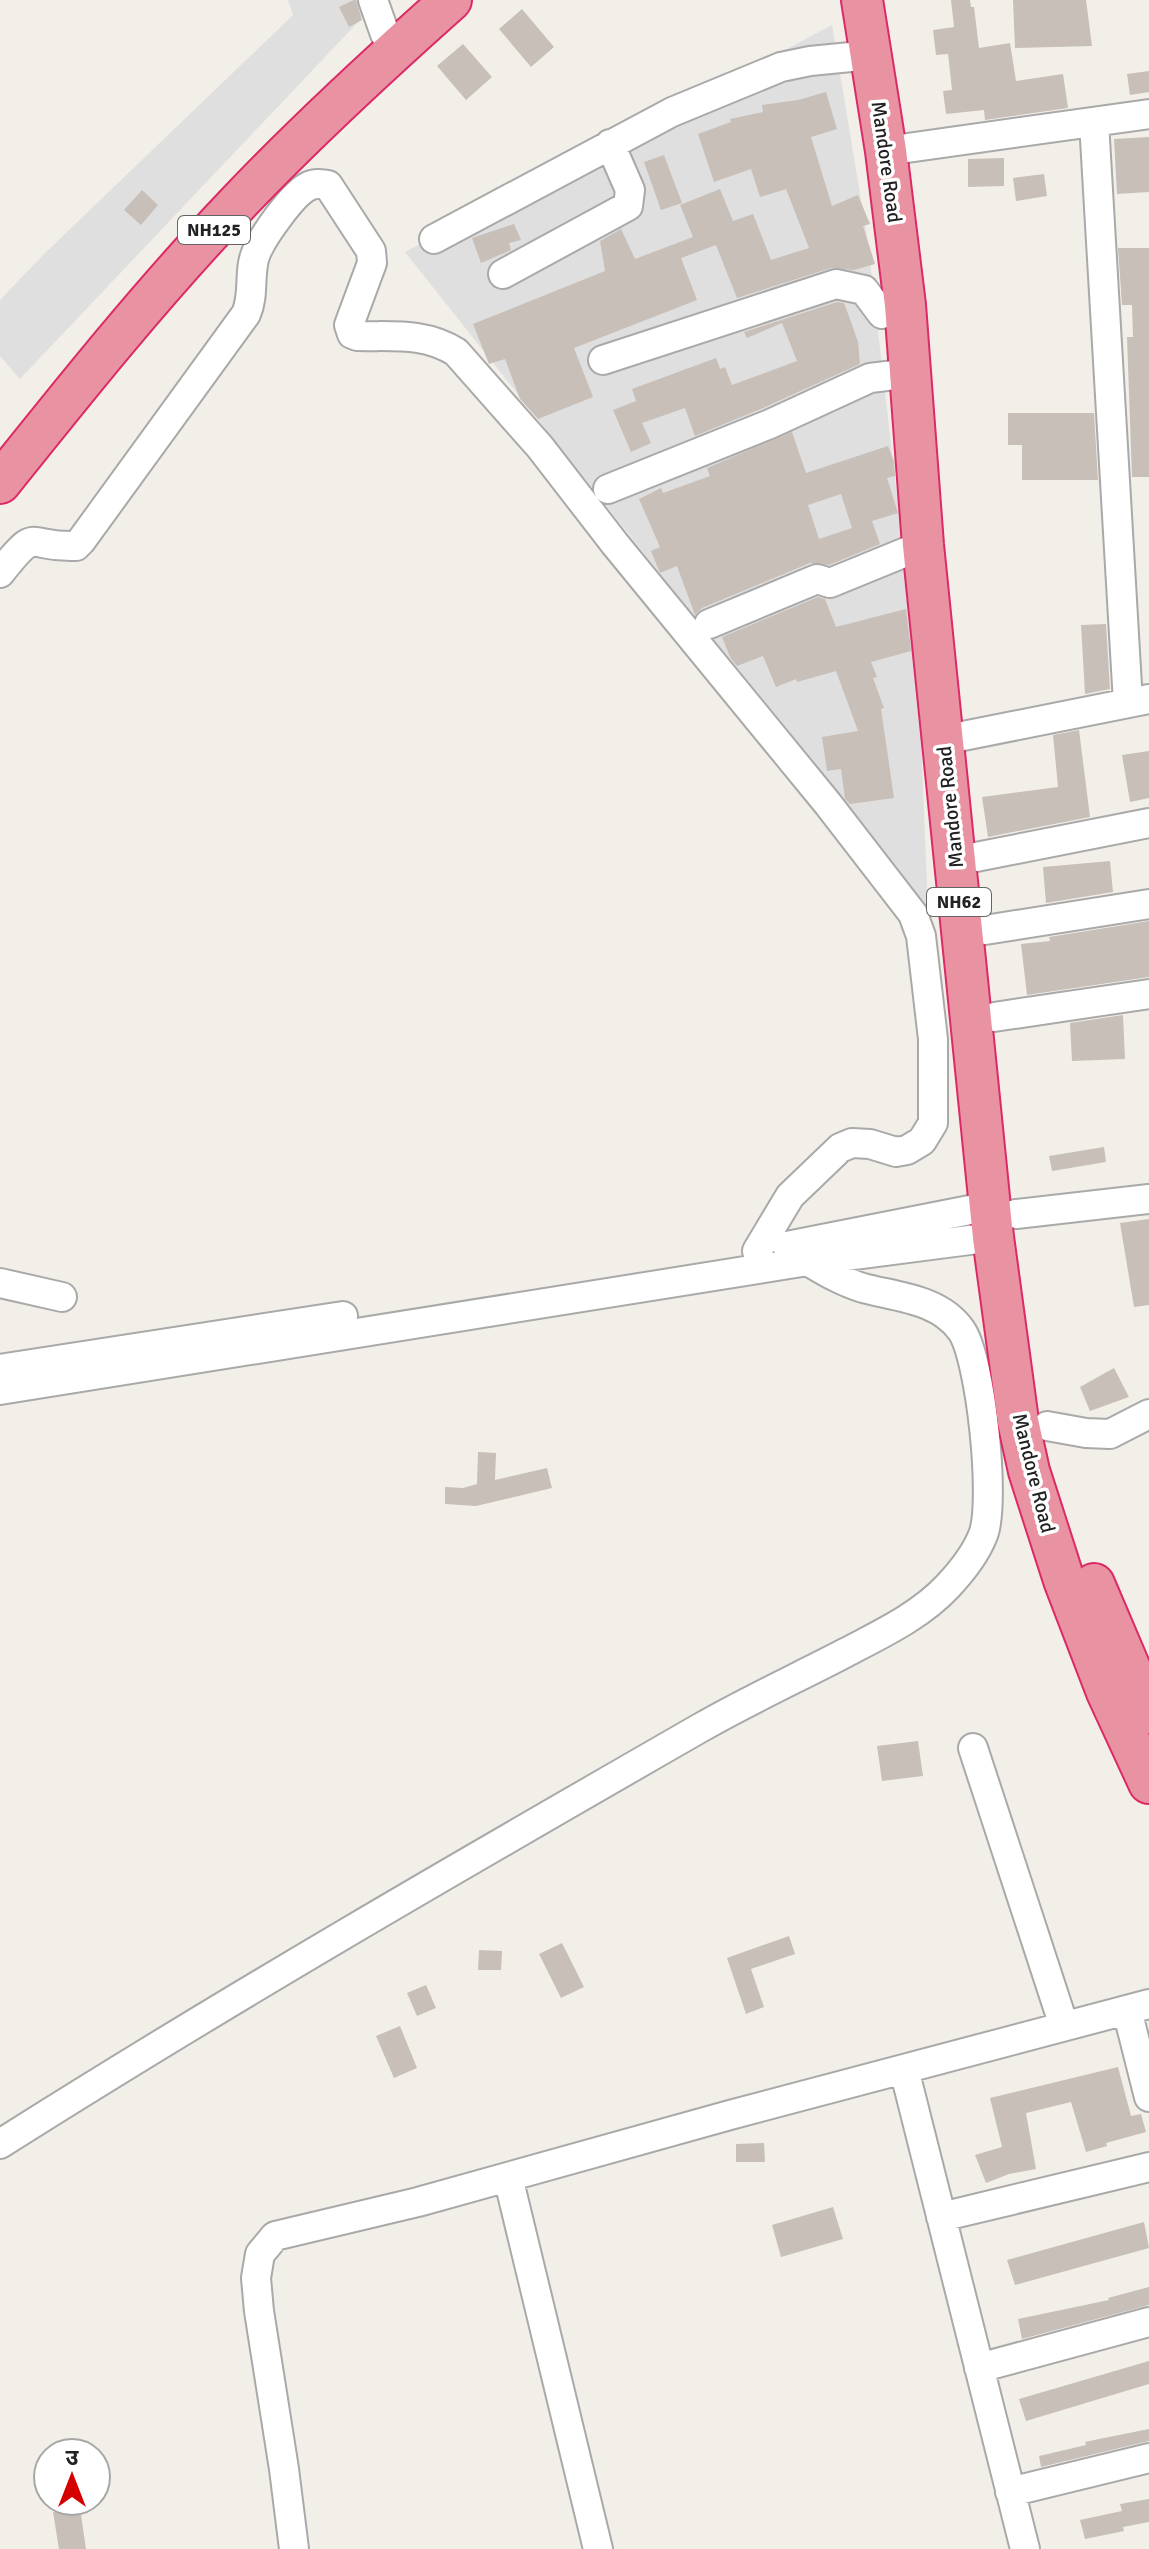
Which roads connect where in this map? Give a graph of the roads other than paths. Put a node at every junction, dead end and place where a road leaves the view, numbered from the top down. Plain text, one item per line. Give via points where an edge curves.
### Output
1 (423, 0) edge
2 (451, 0) edge
3 (862, 0) edge
4 (888, 0) edge
5 (379, 17) edge
6 (871, 55) junction
7 (1149, 114) edge
8 (1094, 122) junction
9 (610, 144) junction
10 (899, 149) junction
11 (434, 239) dead end
12 (503, 274) dead end
13 (905, 305) junction
14 (603, 360) dead end
15 (911, 373) junction
16 (0, 452) edge
17 (0, 483) edge
18 (608, 489) dead end
19 (923, 545) junction
20 (0, 573) edge
21 (709, 624) dead end
22 (1138, 701) edge
23 (954, 737) junction
24 (1149, 823) edge
25 (976, 857) junction
26 (1149, 904) edge
27 (985, 930) junction
28 (1149, 994) edge
29 (994, 1017) junction
30 (1149, 1199) edge
31 (1000, 1219) junction
32 (860, 1244) junction
33 (757, 1251) junction
34 (808, 1261) junction
35 (0, 1283) edge
36 (62, 1297) dead end
37 (0, 1369) edge
38 (0, 1390) edge
39 (1149, 1414) edge
40 (1047, 1426) junction
41 (1149, 1713) edge
42 (973, 1748) dead end
43 (1149, 1783) edge
44 (1138, 2007) edge
45 (1064, 2026) junction
46 (904, 2069) junction
47 (1149, 2097) edge
48 (0, 2144) edge
49 (1149, 2167) edge
50 (508, 2177) junction
51 (941, 2217) junction
52 (1149, 2322) edge
53 (979, 2368) junction
54 (1149, 2458) edge
55 (1010, 2492) junction
56 (294, 2549) edge
57 (598, 2549) edge
58 (1025, 2549) edge

1 - 5 highway, NH125
2 - 17 highway, NH125 via 234,207 93,366
3 - 6 highway, Mandore Road / NH62
4 - 10 highway, Mandore Road / NH62
5 - 16 highway, NH125 via 312,101 76,357
6 - 9 street via 781,67
6 - 10 highway, Mandore Road / NH62
7 - 8 street
8 - 10 street
8 - 22 street
9 - 11 street
9 - 12 street via 630,190 628,206
10 - 13 highway, Mandore Road / NH62
10 - 23 highway, Mandore Road / NH62
13 - 14 street via 882,314 864,290 836,284
13 - 15 highway, Mandore Road / NH62
15 - 18 street via 870,378
15 - 19 highway, Mandore Road / NH62
19 - 21 street via 830,583 817,579
19 - 23 highway, Mandore Road / NH62
20 - 33 street via 28,541 71,546 81,541 246,314 256,253 271,229 299,193 311,185 328,185 371,251 372,263 349,325 352,334 418,337 456,352 540,447 913,914 921,936 933,1039 933,1123 922,1141 907,1150 861,1143 840,1148 790,1196
22 - 23 street
23 - 25 highway, Mandore Road / NH62
23 - 31 highway, Mandore Road / NH62
24 - 25 street
25 - 27 highway, Mandore Road / NH62
26 - 27 street
27 - 29 highway, Mandore Road / NH62
28 - 29 street
29 - 31 highway, Mandore Road / NH62
30 - 31 street
31 - 32 street
31 - 40 highway, Mandore Road / NH62 via 1028,1311
31 - 43 highway, Mandore Road / NH62 via 1018,1421 1029,1471 1107,1692
32 - 33 street
32 - 34 street
33 - 37 street
34 - 38 street
34 - 48 street via 862,1288 929,1306 946,1315 968,1341 976,1372 989,1513 984,1534 948,1586 910,1618 705,1725 164,2040
35 - 36 street
39 - 40 street via 1110,1434
40 - 41 highway, Mandore Road / NH62 via 1086,1566
42 - 45 street
44 - 45 street
44 - 47 street
45 - 46 street
46 - 50 street
46 - 51 street
49 - 51 street
50 - 56 street via 275,2236 260,2254 259,2311
50 - 57 street
51 - 53 street
52 - 53 street
53 - 55 street
54 - 55 street
55 - 58 street

